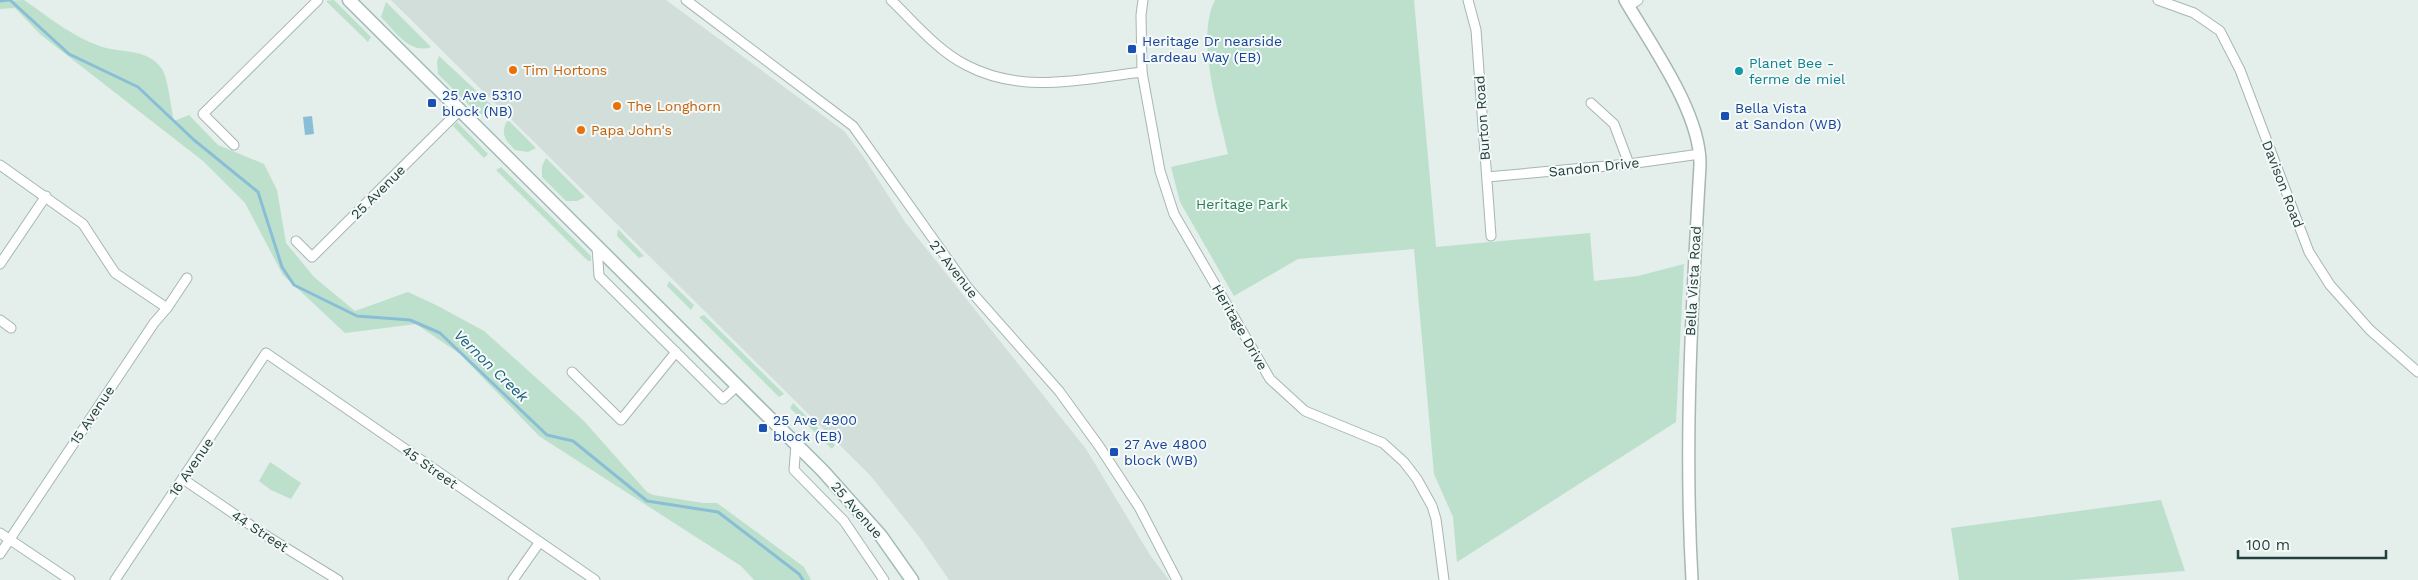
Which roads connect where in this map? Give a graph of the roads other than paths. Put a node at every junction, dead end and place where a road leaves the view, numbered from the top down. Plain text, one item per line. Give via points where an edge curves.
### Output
1 (318, 0) edge
2 (349, 0) edge
3 (686, 0) edge
4 (1144, 0) edge
5 (1468, 0) edge
6 (2158, 0) edge
7 (895, 1) edge
8 (1631, 2) edge
9 (1142, 72) junction
10 (1591, 102) dead end
11 (460, 110) junction
12 (234, 145) dead end
13 (1700, 154) junction
14 (0, 164) edge
15 (1629, 164) junction
16 (1486, 177) junction
17 (46, 196) junction
18 (1491, 236) dead end
19 (296, 241) dead end
20 (597, 246) junction
21 (0, 264) edge
22 (187, 278) dead end
23 (167, 308) junction
24 (0, 320) edge
25 (11, 328) dead end
26 (676, 352) junction
27 (266, 353) joint
28 (572, 372) dead end
29 (2418, 372) edge
30 (737, 386) junction
31 (796, 444) junction
32 (183, 479) junction
33 (0, 533) edge
34 (10, 539) junction
35 (539, 543) junction
36 (0, 554) edge
37 (70, 580) edge
38 (115, 580) edge
39 (338, 580) edge
40 (513, 580) edge
41 (595, 580) edge
42 (884, 580) edge
43 (912, 580) edge
44 (1177, 580) edge
45 (1444, 580) edge
46 (1692, 580) edge

1 - 12 street via 203,114
2 - 11 main road, 25 Avenue
3 - 44 street, 27 Avenue via 853,126 968,288 1059,391 1090,432 1139,507
4 - 9 street, Heritage Drive via 1141,15
5 - 16 street, Burton Road via 1476,30
6 - 29 street, Davison Road via 2194,13 2220,31 2240,70 2309,252 2330,285 2370,330
7 - 9 street via 936,44 958,60 1002,80 1048,84
8 - 13 street, Bella Vista Road via 1693,121
9 - 45 street, Heritage Drive via 1160,171 1174,214 1270,379 1305,411 1383,443 1404,462 1432,506 1440,532
10 - 15 street via 1614,124
11 - 19 street, 25 Avenue via 312,257
11 - 20 main road, 25 Avenue
13 - 15 street, Sandon Drive
13 - 46 street, Bella Vista Road via 1689,346
14 - 17 street
15 - 16 street, Sandon Drive
16 - 18 street, Burton Road
17 - 21 street
17 - 23 street via 83,224 115,272
20 - 26 street via 599,276
20 - 30 main road, 25 Avenue
22 - 23 street, 15 Avenue
23 - 34 street, 15 Avenue
24 - 25 street
26 - 28 street via 621,420
26 - 30 street via 723,399
27 - 32 street, 16 Avenue
27 - 35 street, 45 Street
30 - 31 main road, 25 Avenue
31 - 42 street, 25 Avenue via 794,470 844,521
31 - 43 main road, 25 Avenue via 863,515
32 - 38 street, 16 Avenue
32 - 39 street, 44 Street
33 - 34 street
34 - 36 street, 15 Avenue
34 - 37 street
35 - 40 street
35 - 41 street, 45 Street

